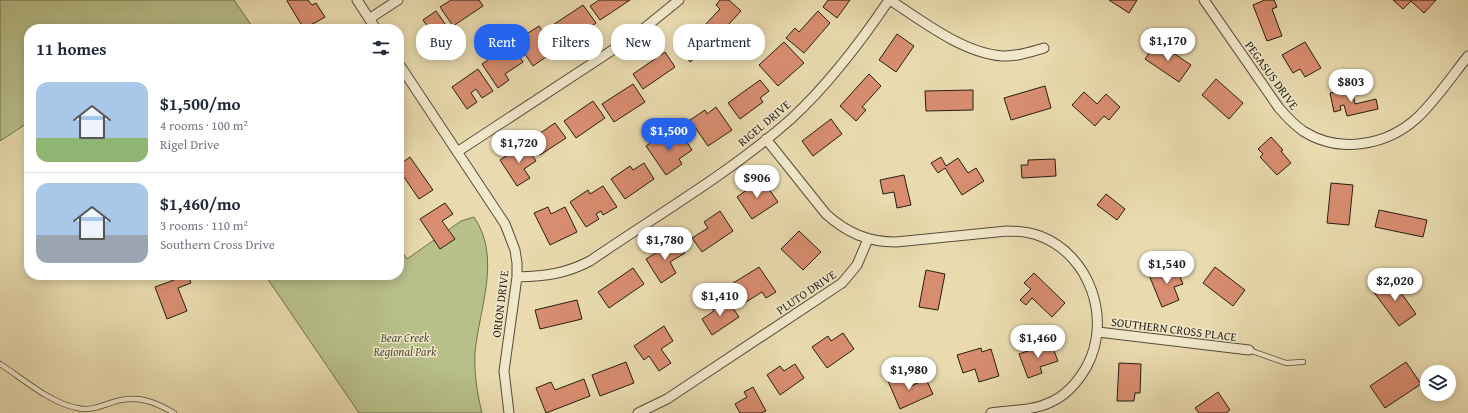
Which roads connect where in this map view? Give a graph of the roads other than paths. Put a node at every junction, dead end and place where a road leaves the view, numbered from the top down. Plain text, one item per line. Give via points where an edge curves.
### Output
1 (357, 0) edge
2 (398, 0) edge
3 (679, 0) edge
4 (890, 0) edge
5 (1204, 0) edge
6 (369, 19) junction
7 (372, 24) edge
8 (1044, 48) dead end
9 (1468, 56) edge
10 (404, 72) edge
11 (766, 139) junction
12 (456, 152) junction
13 (868, 239) junction
14 (517, 277) junction
15 (1098, 332) junction
16 (1248, 350) joint
17 (1303, 362) dead end
18 (0, 364) edge
19 (1019, 411) edge
20 (174, 413) edge
21 (509, 413) edge
22 (638, 413) edge
23 (991, 413) edge

1 - 6 street
2 - 6 street
3 - 12 street via 637,34
4 - 8 street via 975,50 1003,56 1019,55
4 - 11 street, RIGEL DRIVE via 833,76
5 - 9 street, PEGASUS DRIVE via 1279,108 1293,124 1333,144 1377,141 1408,125 1426,108
6 - 7 street
10 - 12 street, ORION DRIVE
11 - 13 street via 826,214 847,230
11 - 14 street, RIGEL DRIVE via 590,261 548,276
12 - 14 street, ORION DRIVE via 505,224 515,250
13 - 15 street via 896,242 1007,231 1039,236 1053,242 1064,251 1084,273 1096,301
13 - 22 street, PLUTO DRIVE via 857,264 842,283 666,400
14 - 21 street, ORION DRIVE via 504,371
15 - 16 street, SOUTHERN CROSS PLACE
15 - 19 street via 1089,362 1073,386 1051,402
16 - 17 lane via 1286,362
18 - 20 lane via 56,400 76,408 97,408 130,399 153,402
19 - 23 street

